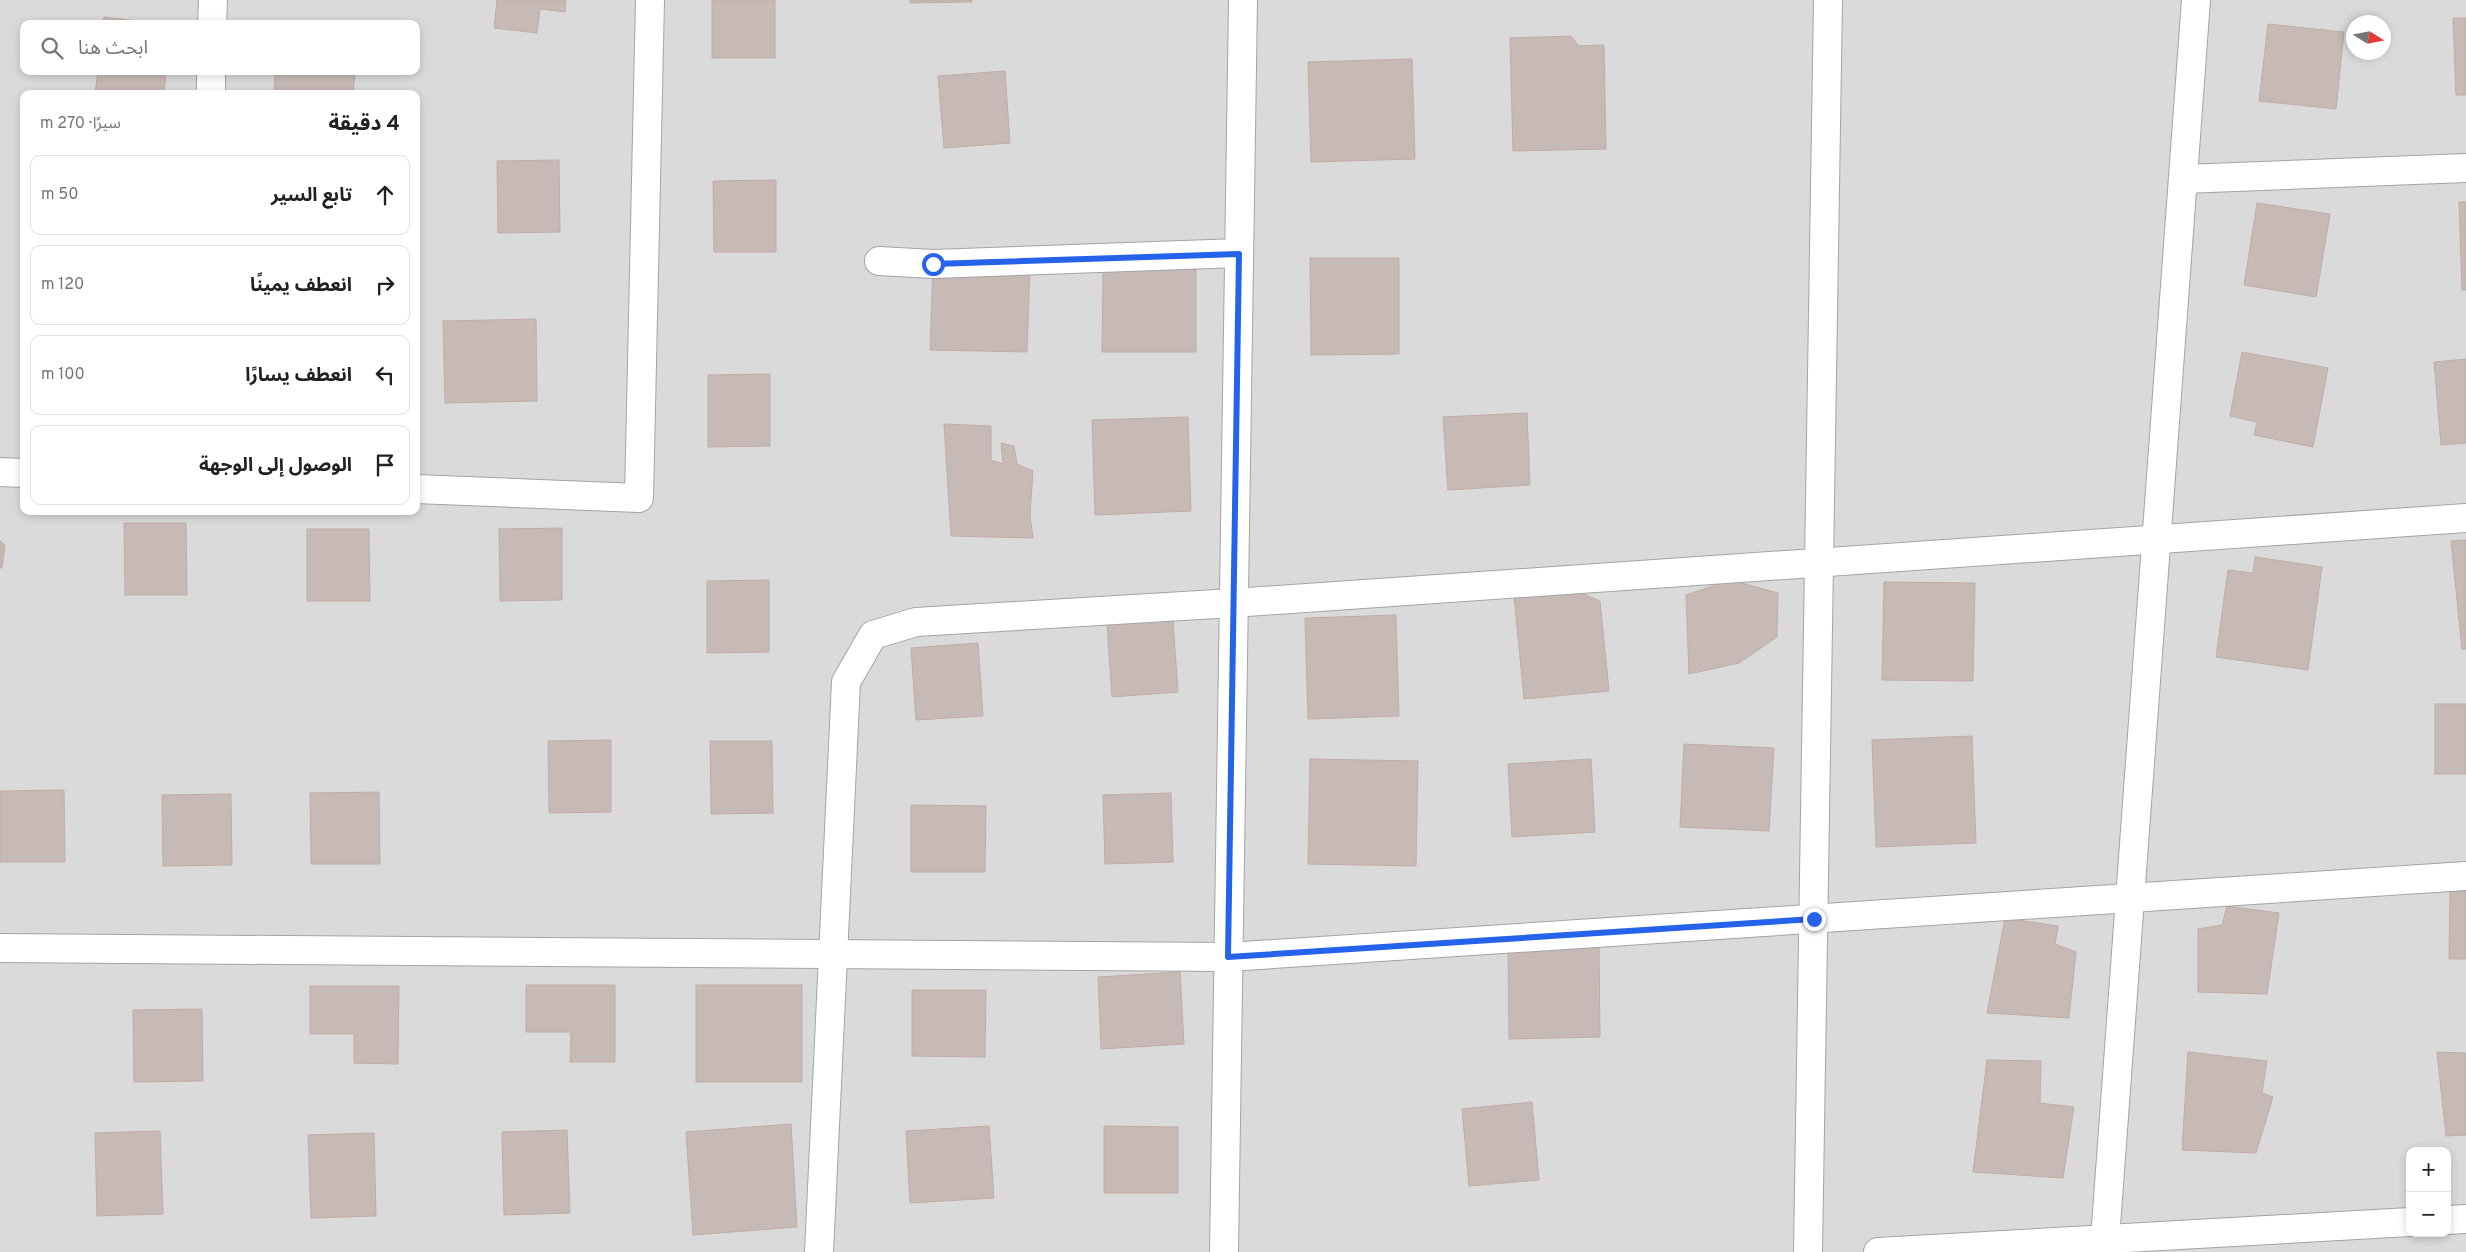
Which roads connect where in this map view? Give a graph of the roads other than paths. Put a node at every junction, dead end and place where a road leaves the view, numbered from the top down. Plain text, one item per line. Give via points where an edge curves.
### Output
1 (213, 0) edge
2 (650, 0) edge
3 (1243, 0) edge
4 (1828, 0) edge
5 (2196, 0) edge
6 (212, 20) edge
7 (211, 75) edge
8 (211, 90) edge
9 (2466, 168) edge
10 (2183, 179) junction
11 (1239, 254) junction
12 (879, 261) dead end
13 (0, 472) edge
14 (20, 473) edge
15 (420, 487) edge
16 (2466, 518) edge
17 (2156, 539) junction
18 (1819, 563) junction
19 (1234, 603) junction
20 (2466, 876) edge
21 (2130, 898) junction
22 (1814, 919) junction
23 (0, 948) edge
24 (834, 956) junction
25 (1228, 957) junction
26 (2466, 1219) edge
27 (2451, 1220) edge
28 (2406, 1222) edge
29 (2105, 1239) junction
30 (819, 1252) edge
31 (1224, 1252) edge
32 (1808, 1252) edge
33 (1878, 1252) edge

1 - 6 street
2 - 15 street via 639,498
3 - 11 street
4 - 18 street
5 - 10 street
7 - 8 street
9 - 10 street
10 - 17 street
11 - 12 street via 933,264
11 - 19 street
13 - 14 street
16 - 17 street
17 - 18 street
17 - 21 street
18 - 19 street
18 - 22 street
19 - 24 street via 916,622 873,635 846,682
19 - 25 street
20 - 21 street
21 - 22 street
21 - 29 street
22 - 25 street
22 - 32 street
23 - 24 street
24 - 25 street
24 - 30 street
25 - 31 street
26 - 27 street
28 - 29 street
29 - 33 street

